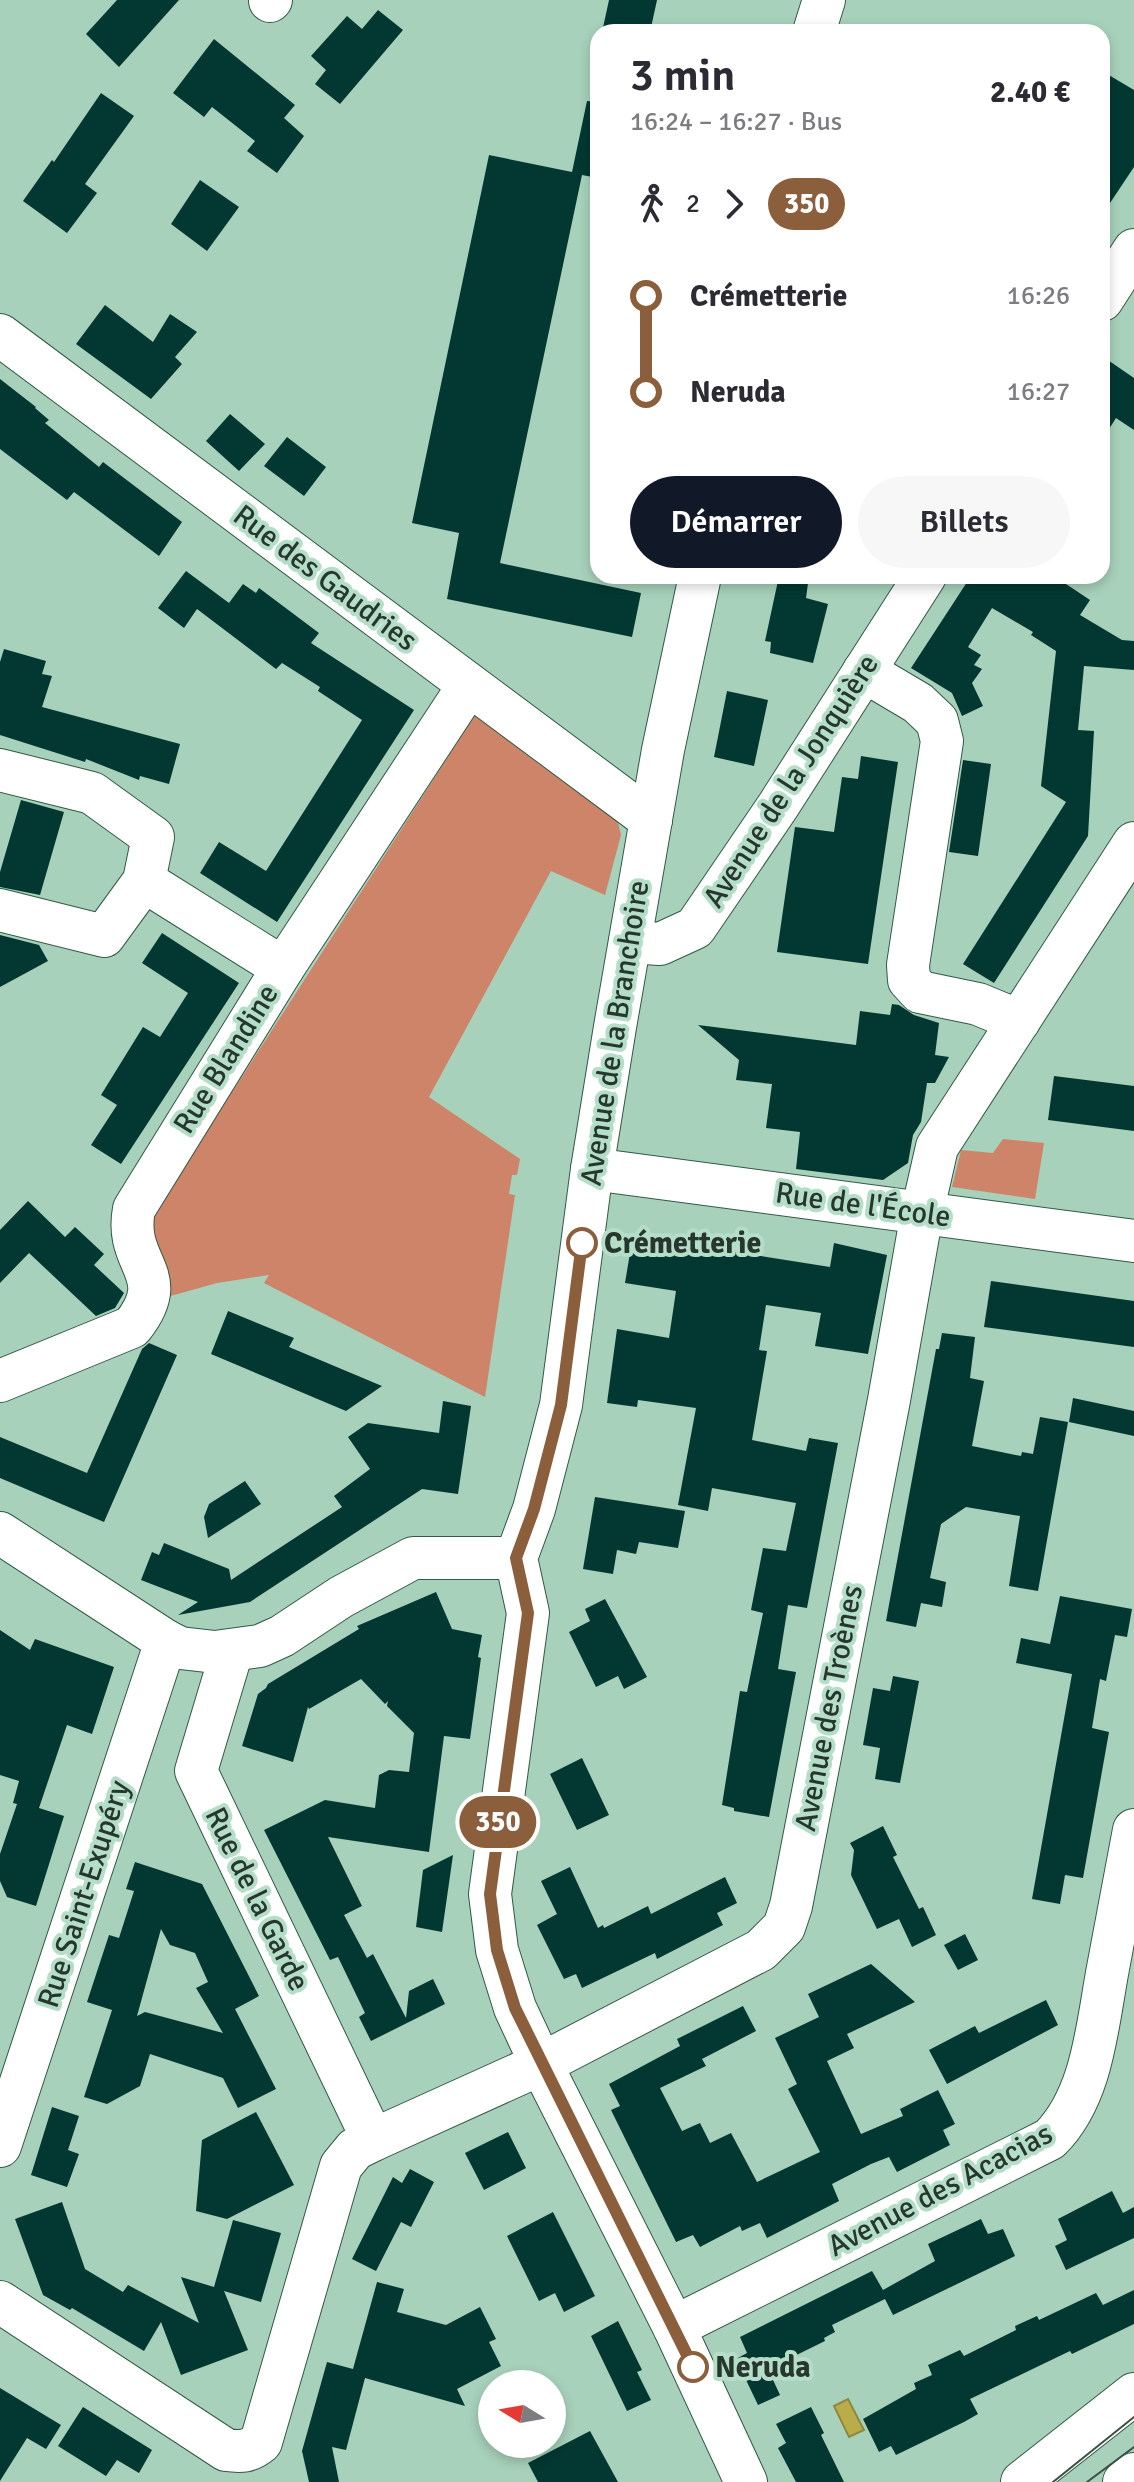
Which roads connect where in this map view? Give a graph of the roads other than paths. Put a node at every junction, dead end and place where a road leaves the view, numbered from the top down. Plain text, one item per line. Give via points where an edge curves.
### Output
1 (824, 0) edge
2 (816, 24) edge
3 (1134, 250) edge
4 (1110, 288) edge
5 (0, 335) edge
6 (698, 584) edge
7 (920, 584) edge
8 (864, 671) junction
9 (469, 685) junction
10 (0, 770) edge
11 (651, 820) junction
12 (1134, 843) edge
13 (144, 881) junction
14 (0, 910) edge
15 (630, 942) junction
16 (283, 968) junction
17 (1019, 1021) junction
18 (592, 1169) junction
19 (922, 1213) junction
20 (1134, 1241) edge
21 (0, 1381) edge
22 (0, 1533) edge
23 (516, 1558) junction
24 (166, 1641) junction
25 (232, 1651) junction
26 (131, 1751) junction
27 (196, 1771) junction
28 (1134, 1830) edge
29 (541, 2064) junction
30 (373, 2140) junction
31 (0, 2146) edge
32 (0, 2302) edge
33 (674, 2327) junction
34 (1134, 2394) edge
35 (244, 2467) edge
36 (1134, 2474) edge
37 (746, 2482) edge
38 (1022, 2482) edge
39 (1124, 2482) edge

1 - 2 street
3 - 4 street
5 - 9 street, Rue des Gaudries
6 - 11 street, Avenue de la Branchoire
7 - 8 street, Avenue de la Jonquière
8 - 15 street, Avenue de la Jonquière via 695,928 660,944
8 - 17 street via 918,703 937,721 942,741 909,980 920,992 978,1004
9 - 11 street, Rue des Gaudries
9 - 16 street, Rue Blandine
10 - 13 street via 92,793 153,837
11 - 15 street, Avenue de la Branchoire
12 - 17 street, Avenue des Troènes
13 - 14 street via 104,936
13 - 16 street
15 - 18 street, Avenue de la Branchoire
16 - 21 street, Rue Blandine via 134,1209 133,1241 151,1287 141,1316 132,1327
17 - 19 street, Avenue des Troènes via 937,1147
18 - 19 street, Rue de l'École
18 - 23 street, Avenue de la Branchoire via 561,1405
19 - 20 street, Rue de l'École
19 - 29 street, Avenue des Troènes via 784,1927 761,1950
22 - 24 street
23 - 25 street via 413,1558 282,1636
23 - 29 street via 528,1613 490,1894 504,1978
24 - 25 street via 196,1651
24 - 26 street, Rue Saint-Exupéry
25 - 27 street, Rue de la Garde
26 - 27 street
26 - 31 street, Rue Saint-Exupéry
27 - 30 street, Rue de la Garde
28 - 33 street, Avenue des Acacias via 1091,2057 1069,2116 1050,2139
29 - 30 street
29 - 33 street
30 - 35 street via 355,2149 341,2166 261,2442
32 - 35 street
33 - 37 street
34 - 38 street
36 - 39 street

